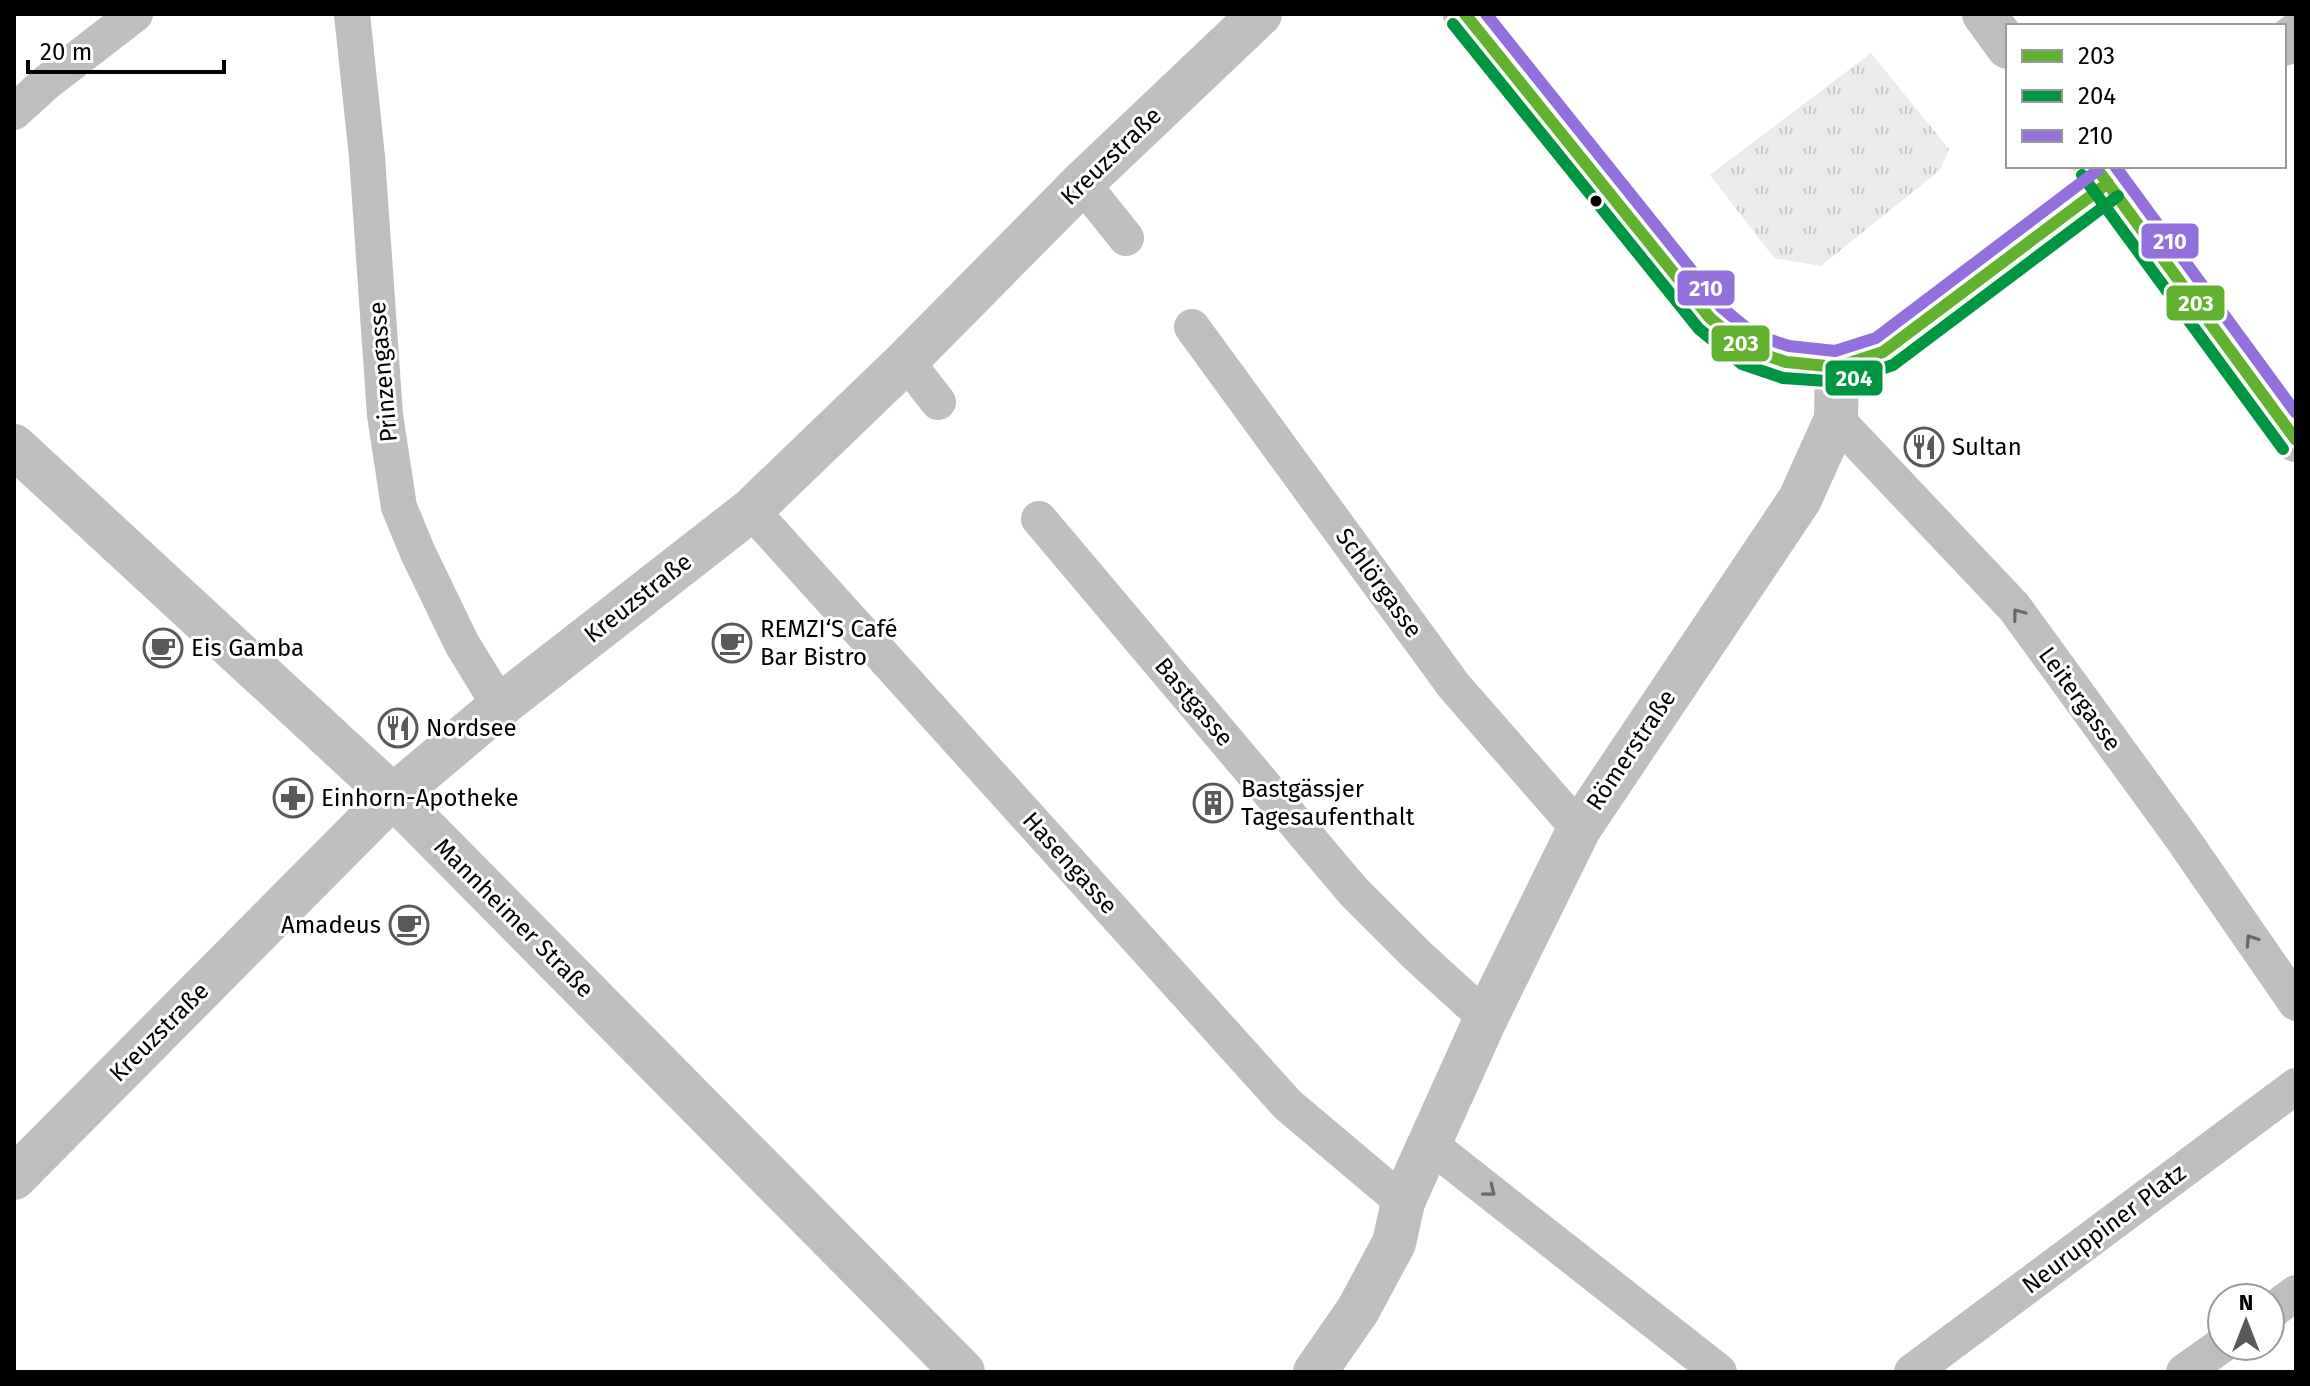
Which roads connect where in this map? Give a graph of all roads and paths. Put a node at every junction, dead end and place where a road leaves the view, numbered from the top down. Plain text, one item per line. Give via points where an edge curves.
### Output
1 (135, 14) edge
2 (352, 14) edge
3 (1260, 14) edge
4 (1465, 14) edge
5 (1984, 14) edge
6 (2006, 44) edge
7 (14, 112) edge
8 (2111, 172) edge
9 (1082, 183) junction
10 (1126, 238) dead end
11 (1192, 327) dead end
12 (906, 361) junction
13 (1837, 367) junction
14 (938, 402) dead end
15 (1836, 419) junction
16 (2296, 440) edge
17 (14, 446) edge
18 (751, 510) junction
19 (1039, 519) dead end
20 (500, 706) junction
21 (393, 796) junction
22 (1579, 829) junction
23 (2296, 1003) edge
24 (1486, 1018) junction
25 (2296, 1086) edge
26 (1428, 1143) junction
27 (14, 1178) edge
28 (1403, 1202) junction
29 (2206, 1356) edge
30 (963, 1372) edge
31 (1315, 1372) edge
32 (1719, 1372) edge
33 (1912, 1372) edge
34 (2184, 1372) edge

1 - 7 lane
2 - 20 lane, Prinzengasse via 385,415 399,507 462,644
3 - 9 street, Kreuzstraße
4 - 13 street via 1710,318 1747,349 1786,362
5 - 6 street
8 - 13 street via 1883,352
8 - 16 street
9 - 10 lane
9 - 12 street, Kreuzstraße
11 - 22 lane, Schlörgasse via 1454,686
12 - 14 lane
12 - 18 street, Kreuzstraße
13 - 15 street, Römerstraße
15 - 22 street, Römerstraße via 1800,499
23 -> 15 lane, Leitergasse via 2014,607
17 - 21 street, Mannheimer Straße
18 - 20 street, Kreuzstraße
18 - 28 lane, Hasengasse via 1288,1105
19 - 24 lane, Bastgasse via 1353,891
20 - 21 street, Kreuzstraße
21 - 27 street, Kreuzstraße
21 - 30 street, Mannheimer Straße
22 - 24 street, Römerstraße
24 - 26 street, Römerstraße
25 - 33 lane, Neuruppiner Platz
26 - 28 street, Römerstraße
26 -> 32 lane
28 - 31 street, Römerstraße via 1394,1243 1358,1310
29 - 34 lane

